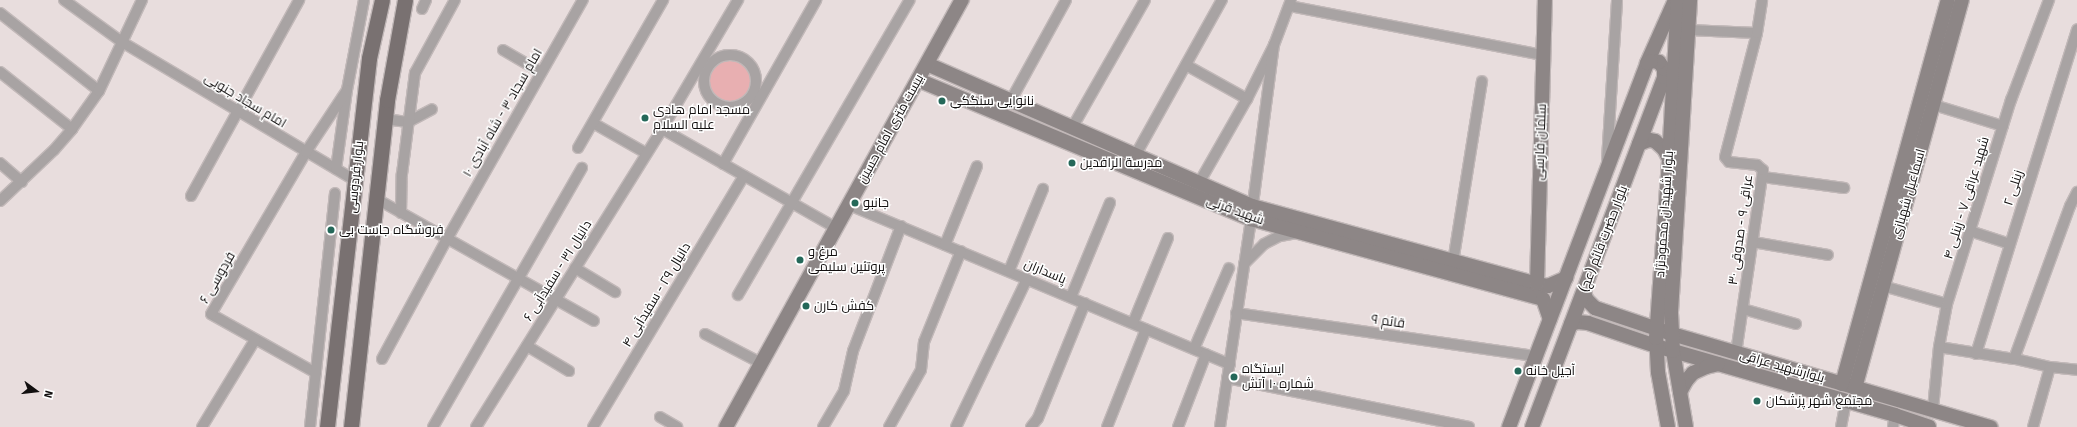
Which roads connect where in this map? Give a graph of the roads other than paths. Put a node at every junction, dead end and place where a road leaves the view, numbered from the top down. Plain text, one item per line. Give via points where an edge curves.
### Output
1 (64, 0) edge
2 (142, 0) edge
3 (299, 0) edge
4 (364, 0) edge
5 (382, 0) edge
6 (405, 0) edge
7 (455, 0) edge
8 (583, 0) edge
9 (663, 0) edge
10 (738, 0) edge
11 (816, 0) edge
12 (910, 0) edge
13 (962, 0) edge
14 (1066, 0) edge
15 (1146, 0) edge
16 (1222, 0) edge
17 (1545, 0) edge
18 (1617, 0) edge
19 (1674, 0) edge
20 (1678, 0) edge
21 (1690, 0) edge
22 (1762, 0) edge
23 (1948, 0) edge
24 (1962, 0) edge
25 (2049, 0) edge
26 (1291, 3) edge
27 (0, 13) edge
28 (2077, 29) edge
29 (1688, 30) junction
30 (1757, 33) junction
31 (122, 42) junction
32 (1274, 45) junction
33 (503, 50) dead end
34 (1543, 55) junction
35 (1646, 63) junction
36 (705, 64) junction
37 (927, 64) junction
38 (1186, 65) junction
39 (0, 72) edge
40 (541, 72) junction
41 (918, 80) junction
42 (1482, 81) dead end
43 (347, 90) junction
44 (99, 91) junction
45 (757, 95) junction
46 (1247, 99) junction
47 (1010, 102) junction
48 (1934, 105) junction
49 (432, 109) dead end
50 (238, 112) junction
51 (384, 119) junction
52 (408, 122) junction
53 (592, 123) junction
54 (2002, 126) junction
55 (1072, 128) junction
56 (72, 129) junction
57 (662, 129) junction
58 (1639, 144) junction
59 (578, 148) dead end
60 (306, 152) junction
61 (646, 153) junction
62 (1135, 156) junction
63 (1669, 159) junction
64 (0, 163) edge
65 (723, 164) junction
66 (977, 166) dead end
67 (582, 168) dead end
68 (336, 169) junction
69 (1606, 172) junction
70 (744, 176) junction
71 (1763, 176) junction
72 (356, 181) junction
73 (22, 182) junction
74 (1198, 183) junction
75 (1844, 188) dead end
76 (1043, 189) dead end
77 (2077, 192) edge
78 (335, 193) dead end
79 (191, 196) dead end
80 (375, 198) junction
81 (0, 201) edge
82 (1110, 203) dead end
83 (793, 204) junction
84 (849, 205) junction
85 (1252, 212) junction
86 (401, 213) junction
87 (901, 226) junction
88 (836, 228) junction
89 (1970, 231) junction
90 (1304, 233) junction
91 (1168, 238) dead end
92 (447, 239) junction
93 (1753, 242) junction
94 (2010, 244) junction
95 (945, 245) junction
96 (961, 251) junction
97 (1828, 255) dead end
98 (1453, 262) junction
99 (1244, 264) junction
100 (575, 268) junction
101 (1230, 268) dead end
102 (1009, 271) junction
103 (1566, 278) junction
104 (518, 279) junction
105 (1026, 279) junction
106 (1883, 286) junction
107 (1543, 290) junction
108 (1584, 291) junction
109 (615, 292) dead end
110 (738, 295) dead end
111 (1071, 297) junction
112 (555, 300) junction
113 (1085, 303) junction
114 (1947, 304) junction
115 (1595, 308) junction
116 (1743, 309) junction
117 (1236, 313) junction
118 (1550, 319) junction
119 (594, 321) dead end
120 (1133, 323) junction
121 (1588, 323) junction
122 (1571, 324) junction
123 (1796, 324) dead end
124 (1146, 329) junction
125 (1657, 329) junction
126 (704, 334) dead end
127 (1672, 334) junction
128 (255, 340) junction
129 (526, 346) junction
130 (1656, 346) junction
131 (1939, 347) junction
132 (1194, 349) junction
133 (1673, 351) junction
134 (1736, 353) junction
135 (1206, 354) junction
136 (1976, 354) junction
137 (1536, 356) junction
138 (382, 359) dead end
139 (2014, 359) junction
140 (761, 363) junction
141 (1230, 364) junction
142 (1718, 364) junction
143 (2050, 367) junction
144 (2077, 370) edge
145 (570, 371) dead end
146 (316, 373) junction
147 (1227, 378) junction
148 (1848, 386) junction
149 (1680, 392) junction
150 (1846, 402) junction
151 (1933, 409) junction
152 (660, 417) dead end
153 (1894, 421) edge
154 (202, 427) edge
155 (310, 427) edge
156 (327, 427) edge
157 (351, 427) edge
158 (433, 427) edge
159 (476, 427) edge
160 (593, 427) edge
161 (677, 427) edge
162 (726, 427) edge
163 (824, 427) edge
164 (889, 427) edge
165 (956, 427) edge
166 (1032, 427) edge
167 (1107, 427) edge
168 (1178, 427) edge
169 (1220, 427) edge
170 (1469, 427) edge
171 (1510, 427) edge
172 (1532, 427) edge
173 (1668, 427) edge
174 (1686, 427) edge
175 (1841, 427) edge
176 (1929, 427) edge
177 (1991, 427) edge
178 (2033, 427) edge

1 - 31 street, امام سجاد جنوبی
2 - 31 street
3 - 50 street
4 - 43 street
5 - 72 main road, بلوار فردوسی via 369,58
6 - 51 main road, بلوار فردوسی
7 - 52 street via 415,73
8 - 40 street, امام سجاد ۳ - شاه آبادی ۱۰
9 - 53 street
10 - 36 street, دانیال ۳۱ - سفیدآبی ۶
11 - 45 street
12 - 83 street
13 - 37 main road, بیست متری امام حسین
14 - 47 street
15 - 55 street
16 - 38 street
17 - 34 main road, سلمان فارسی
18 - 69 street
19 - 35 main road, بلوار حضرت قائم (عج)
20 - 63 main road, بلوار شهیدان محمودنژاد
21 - 29 main road, بلوار شهیدان محمودنژاد
22 - 30 street, عراقی ۹ - صدوقی ۳۰
23 - 148 main road, اسماعیل شهبازی
24 - 48 main road, اسماعیل شهبازی
25 - 54 street, شهید عراقی ۷ - زینلی ۴
26 - 32 street
26 - 34 street
27 - 44 street
28 - 94 street, زینلی ۲
29 - 30 street
29 - 127 main road, بلوار شهیدان محمودنژاد via 1671,312
30 - 71 street, عراقی ۹ - صدوقی ۳۰ via 1725,157 1729,162 1757,165 1763,170
31 - 44 street
31 - 50 street, امام سجاد جنوبی
32 - 46 street
32 - 85 street
33 - 40 street
34 - 107 main road, سلمان فارسی
35 - 58 main road, بلوار حضرت قائم (عج) via 1659,62 1664,69 1664,77
35 - 69 main road, بلوار حضرت قائم (عج)
36 - 45 street via 724,56 741,57 748,62 756,76
36 - 45 street via 704,85 712,100 718,104 726,107 742,105
36 - 57 street, دانیال ۳۱ - سفیدآبی ۶
37 - 41 main road, بیست متری امام حسین
37 - 47 main road, شهید قرنی
38 - 46 street
38 - 62 street
39 - 56 street
40 - 92 street, امام سجاد ۳ - شاه آبادی ۱۰
41 - 84 main road, بیست متری امام حسین
41 - 85 main road, شهید قرنی
42 - 98 street
43 - 60 street
43 - 68 street
44 - 56 street
45 - 65 street
46 - 74 street
47 - 55 main road, شهید قرنی
48 - 54 street
48 - 106 main road, اسماعیل شهبازی
49 - 52 street
50 - 60 street, امام سجاد جنوبی
50 - 79 street
51 - 52 street
51 - 80 main road, بلوار فردوسی
52 - 86 street
53 - 59 street
53 - 61 street
54 - 89 street, شهید عراقی ۷ - زینلی ۴
55 - 62 main road, شهید قرنی
56 - 73 street
57 - 61 street, دانیال ۳۱ - سفیدآبی ۶
57 - 65 street
58 - 63 main road via 1649,140 1655,141 1664,149
58 - 108 main road, بلوار حضرت قائم (عج)
60 - 68 street, امام سجاد جنوبی
60 - 128 street, فردوسی ۶ via 211,314
61 - 100 street, دانیال ۳۱ - سفیدآبی ۶
62 - 74 main road, شهید قرنی
63 - 125 main road, بلوار شهیدان محمودنژاد
64 - 73 street
65 - 70 street
66 - 95 street
67 - 104 street
68 - 72 street, امام سجاد جنوبی
69 - 103 main road, بلوار حضرت قائم (عج)
70 - 83 street
70 - 160 street, دانیال ۲۹ - سفیدآبی ۴
71 - 75 street
71 - 93 street, عراقی ۹ - صدوقی ۳۰
72 - 156 main road, بلوار فردوسی
73 - 81 street
74 - 85 main road, شهید قرنی
76 - 102 street
77 - 139 street
78 - 146 street
80 - 86 street
80 - 157 main road, بلوار فردوسی
82 - 111 street
83 - 88 street
83 - 110 street
84 - 87 street, پاسداران
84 - 88 main road, بیست متری امام حسین
85 - 90 main road, شهید قرنی
85 - 98 main road, شهید قرنی
85 - 99 street
86 - 92 street
87 - 95 street, پاسداران
87 - 163 street via 854,351 844,391
88 - 140 main road, بیست متری امام حسین
89 - 94 street
89 - 114 street, شهید عراقی ۷ - زینلی ۴
90 - 99 street via 1272,239 1256,250
90 - 107 main road, شهید قرنی
91 - 120 street
92 - 104 street
92 - 138 street, امام سجاد ۳ - شاه آبادی ۱۰
93 - 97 street
93 - 116 street, عراقی ۹ - صدوقی ۳۰
94 - 136 street, زینلی ۲
95 - 96 street, پاسداران
96 - 102 street, پاسداران
96 - 164 street via 924,342 921,370
98 - 107 main road, شهید قرنی
99 - 117 street
100 - 109 street
100 - 112 street, دانیال ۳۱ - سفیدآبی ۶
101 - 132 street
102 - 105 street, پاسداران
103 - 107 main road
103 - 118 main road, بلوار حضرت قائم (عج)
104 - 112 street
104 - 158 street
105 - 111 street, پاسداران
105 - 165 street
106 - 114 street
106 - 148 main road, اسماعیل شهبازی
107 - 118 main road
108 - 115 main road via 1586,299
108 - 122 main road, بلوار حضرت قائم (عج)
111 - 113 street, پاسداران
112 - 119 street
112 - 129 street, دانیال ۳۱ - سفیدآبی ۶
113 - 120 street, پاسداران
113 - 166 street
114 - 131 street, شهید عراقی ۷ - زینلی ۴
115 - 121 main road via 1584,310 1583,316
115 - 125 main road, بلوارشهید عراقی
116 - 123 street
116 - 134 street, عراقی ۹ - صدوقی ۳۰
117 - 137 street, قائم ۹
117 - 141 street
118 - 137 main road, بلوار حضرت قائم (عج)
120 - 124 street, پاسداران
121 - 122 main road, بلوارشهید عراقی
121 - 130 main road, بلوارشهید عراقی
122 - 172 main road, بلوار حضرت قائم (عج)
124 - 132 street, پاسداران
124 - 167 street
125 - 127 main road, بلوارشهید عراقی
125 - 130 main road, بلوار شهیدان محمودنژاد
126 - 140 street
127 - 133 main road, بلوار شهیدان محمودنژاد
127 - 134 main road, بلوارشهید عراقی
128 - 146 street, فردوسی ۶
128 - 154 street
129 - 145 street
129 - 159 street, دانیال ۳۱ - سفیدآبی ۶
130 - 133 main road, بلوارشهید عراقی
130 - 173 main road, بلوار شهیدان محمودنژاد
131 - 136 street
131 - 151 street, شهید عراقی ۷ - زینلی ۴
132 - 135 street, پاسداران
133 - 142 main road, بلوارشهید عراقی
133 - 149 main road, بلوار شهیدان محمودنژاد
134 - 148 main road, بلوارشهید عراقی
135 - 141 street, پاسداران
135 - 168 street
136 - 139 street
137 - 171 main road, بلوار حضرت قائم (عج)
139 - 143 street
140 - 162 main road, بیست متری امام حسین
141 - 147 street
142 - 149 main road via 1694,373 1686,380
142 - 150 main road, بلوارشهید عراقی
143 - 144 street
143 - 178 street
146 - 155 street
147 - 169 street
147 - 170 street
148 - 151 main road, بلوارشهید عراقی
149 - 174 main road, بلوار شهیدان محمودنژاد
150 - 153 main road, بلوارشهید عراقی
150 - 175 street
151 - 177 main road, بلوارشهید عراقی
152 - 161 street
153 - 176 main road, بلوارشهید عراقی

